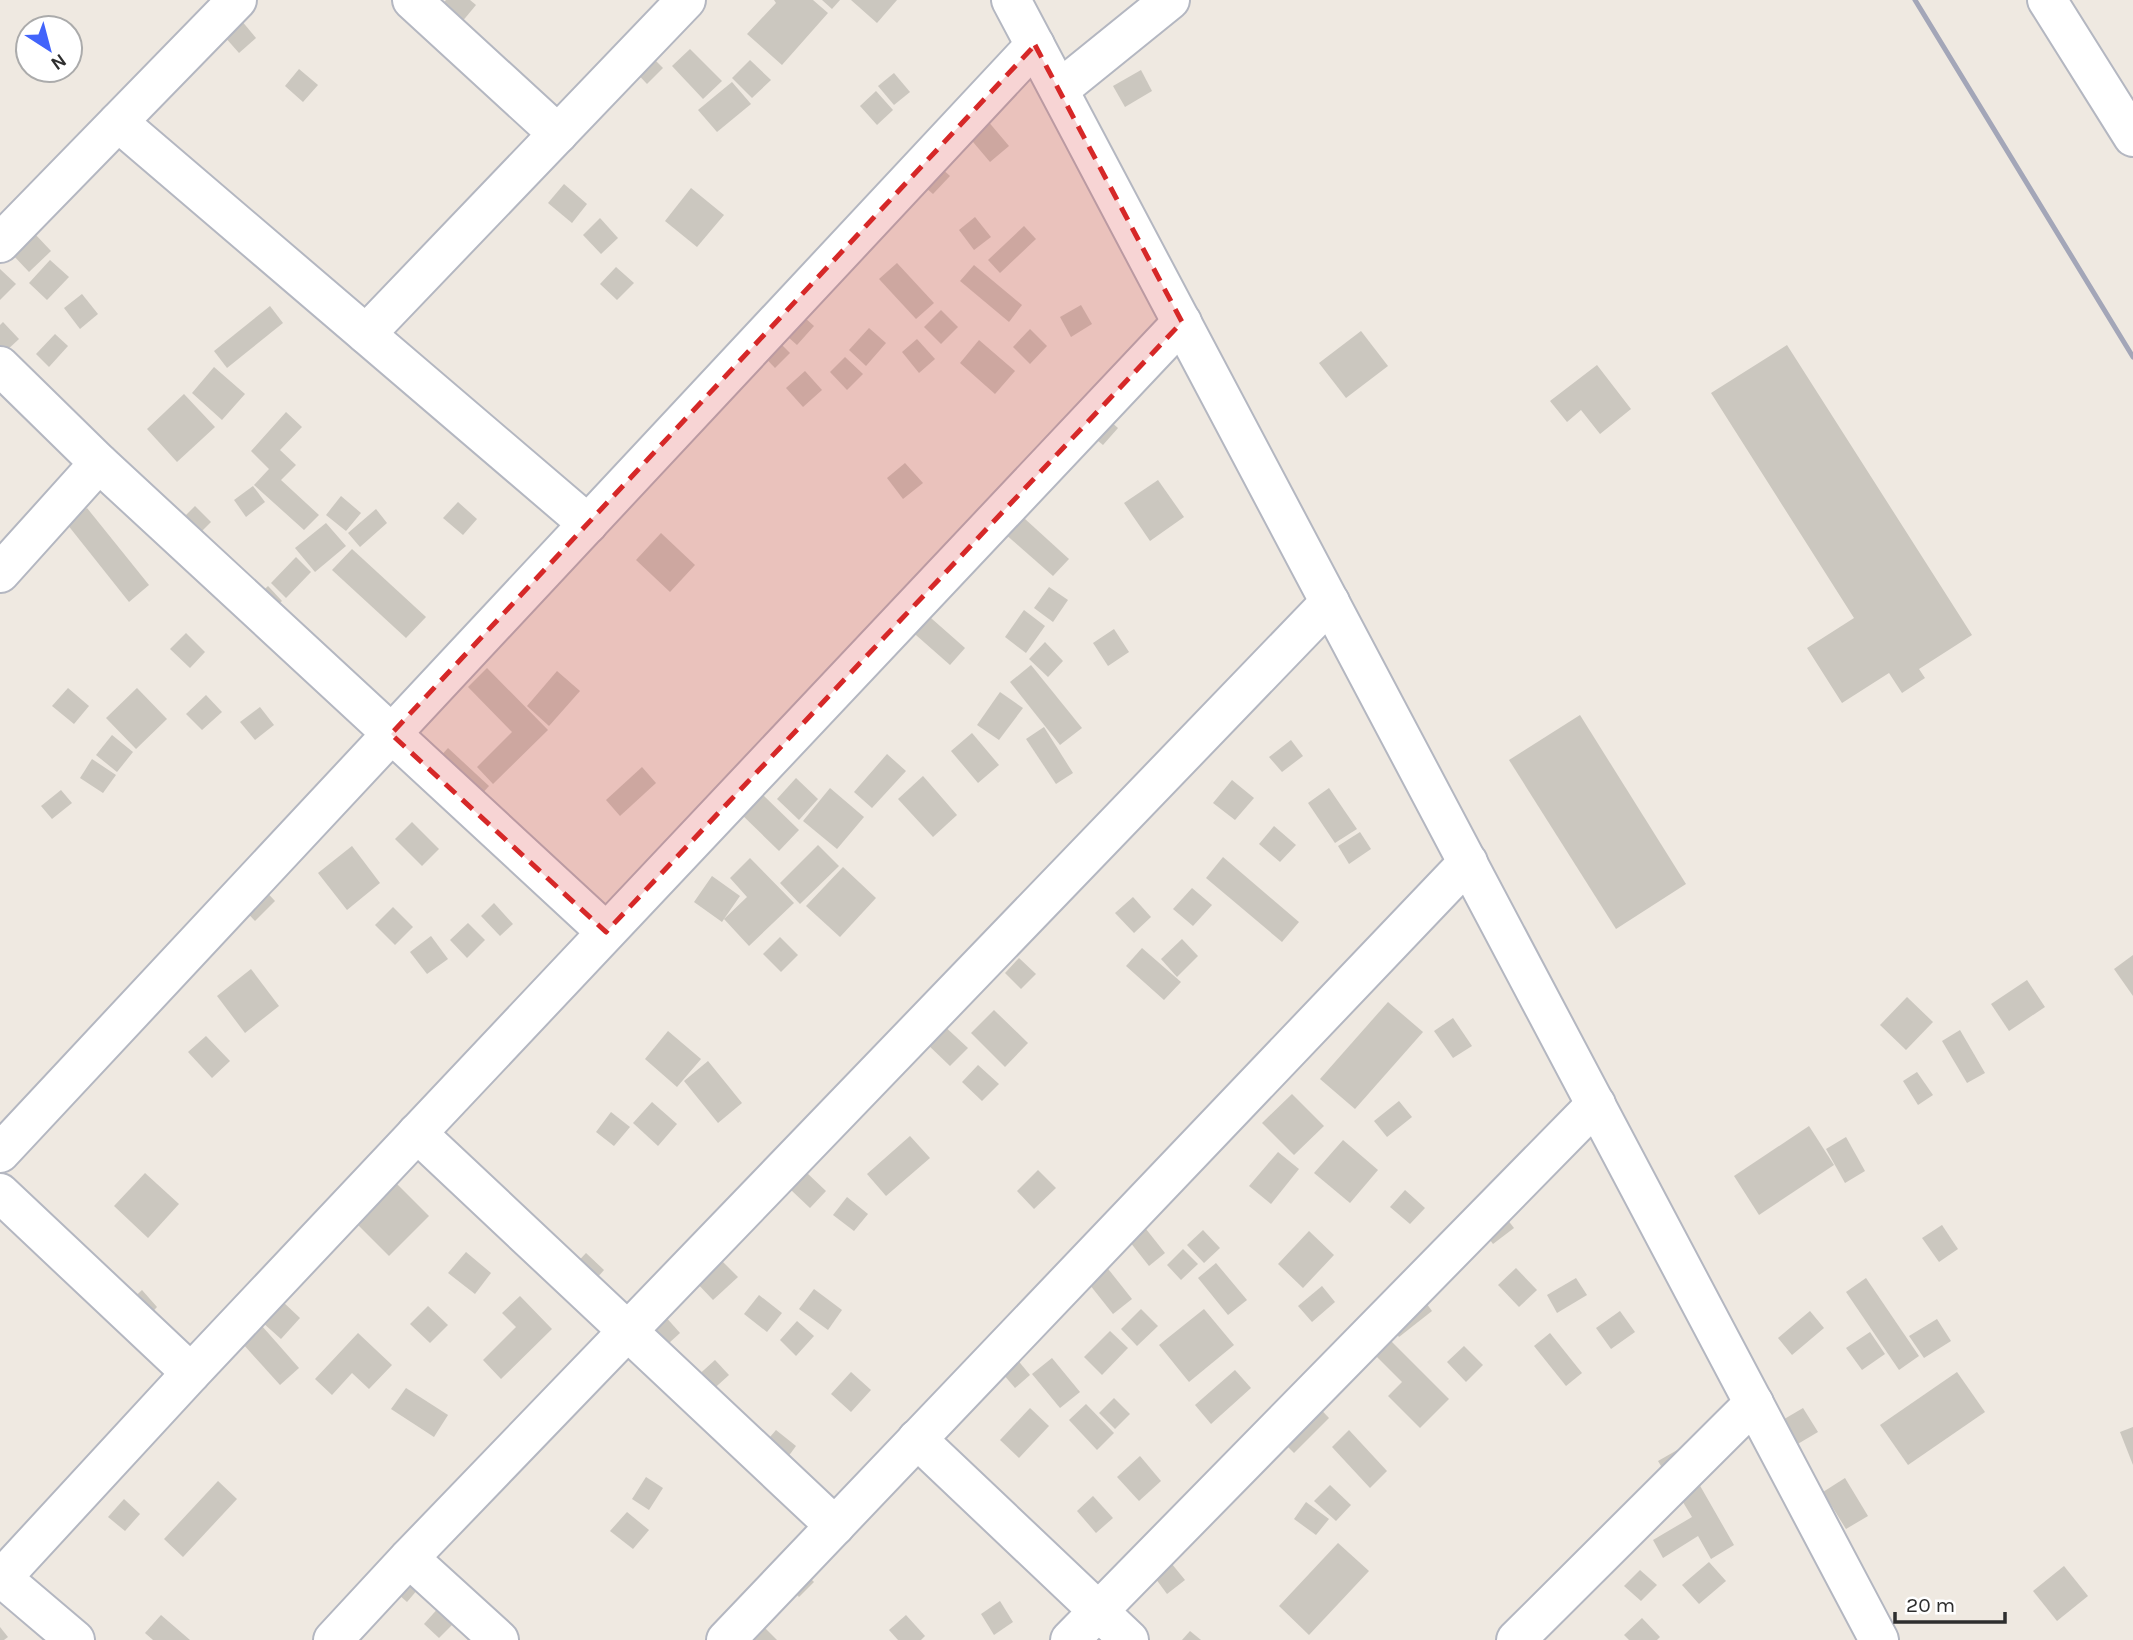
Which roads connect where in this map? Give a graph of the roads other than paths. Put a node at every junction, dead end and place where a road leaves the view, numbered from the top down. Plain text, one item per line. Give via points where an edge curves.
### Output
1 (237, 0) edge
2 (412, 0) edge
3 (685, 0) edge
4 (1011, 0) edge
5 (1170, 0) edge
6 (2047, 0) edge
7 (1035, 45) junction
8 (1060, 89) junction
9 (118, 122) junction
10 (558, 134) junction
11 (2133, 137) edge
12 (0, 243) edge
13 (1182, 322) junction
14 (366, 334) junction
15 (0, 366) edge
16 (99, 463) junction
17 (588, 524) junction
18 (0, 573) edge
19 (1330, 602) junction
20 (391, 734) junction
21 (1468, 862) junction
22 (607, 932) junction
23 (1596, 1104) junction
24 (417, 1133) junction
25 (0, 1153) edge
26 (0, 1193) edge
27 (628, 1331) junction
28 (191, 1373) junction
29 (1754, 1403) junction
30 (917, 1440) junction
31 (835, 1526) junction
32 (410, 1558) junction
33 (1, 1579) edge
34 (1098, 1611) junction
35 (75, 1640) edge
36 (333, 1640) edge
37 (499, 1640) edge
38 (726, 1640) edge
39 (1070, 1640) edge
40 (1129, 1640) edge
41 (1516, 1640) edge
42 (1878, 1640) edge

1 - 9 street
2 - 10 street
3 - 10 street
4 - 7 street
5 - 8 street
6 - 11 street
7 - 8 street
7 - 17 street
8 - 13 street
9 - 12 street
9 - 14 street
10 - 14 street
13 - 19 street
13 - 22 street
14 - 17 street
15 - 16 street
16 - 18 street
16 - 20 street
17 - 20 street
19 - 21 street
19 - 27 street
20 - 22 street
20 - 25 street
21 - 23 street
21 - 30 street
22 - 24 street
23 - 29 street
23 - 34 street
24 - 27 street
24 - 28 street
26 - 28 street
27 - 31 street
27 - 32 street
28 - 33 street
29 - 41 street
29 - 42 street
30 - 31 street
30 - 34 street
31 - 38 street
32 - 36 street
32 - 37 street
33 - 35 street
34 - 39 street
34 - 40 street

